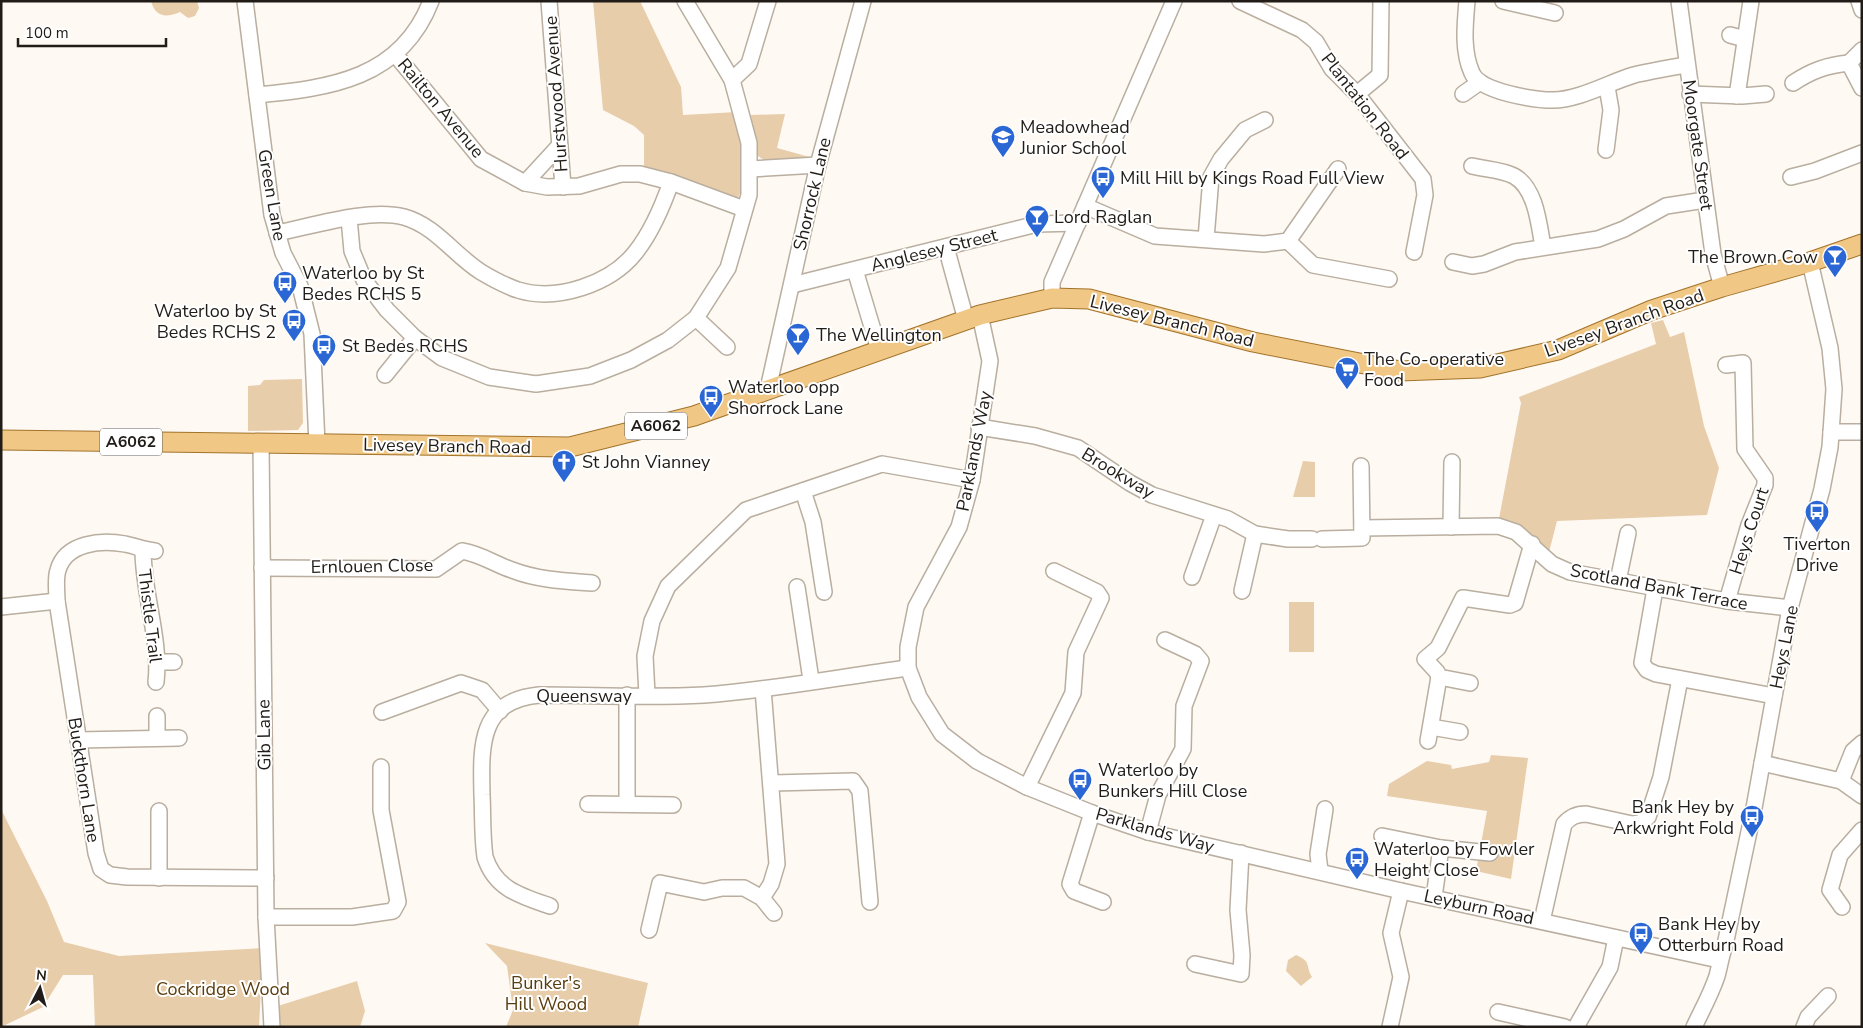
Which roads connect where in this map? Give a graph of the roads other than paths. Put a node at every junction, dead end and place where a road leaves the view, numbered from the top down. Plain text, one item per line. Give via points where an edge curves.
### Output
1 (245, 1) edge
2 (431, 1) edge
3 (549, 1) edge
4 (685, 1) edge
5 (768, 1) edge
6 (863, 1) edge
7 (1174, 1) edge
8 (1240, 1) edge
9 (1381, 1) edge
10 (1466, 1) edge
11 (1503, 1) edge
12 (1679, 1) edge
13 (1751, 1) edge
14 (1859, 1) edge
15 (1862, 10) edge
16 (1555, 13) dead end
17 (1862, 50) edge
18 (396, 54) junction
19 (1849, 63) junction
20 (1686, 65) junction
21 (732, 80) junction
22 (1480, 82) junction
23 (1793, 83) dead end
24 (1607, 87) junction
25 (1862, 88) edge
26 (1357, 94) junction
27 (1463, 94) dead end
28 (1690, 94) junction
29 (1766, 94) dead end
30 (257, 95) junction
31 (1737, 96) junction
32 (1265, 120) dead end
33 (559, 146) junction
34 (1606, 150) dead end
35 (1862, 153) edge
36 (818, 165) junction
37 (1472, 166) dead end
38 (750, 168) junction
39 (1338, 169) dead end
40 (1791, 177) dead end
41 (670, 182) junction
42 (526, 183) junction
43 (563, 187) junction
44 (1705, 200) junction
45 (1085, 206) junction
46 (744, 209) junction
47 (349, 218) junction
48 (1078, 223) junction
49 (277, 233) junction
50 (1206, 239) junction
51 (1288, 240) junction
52 (1862, 244) edge
53 (946, 247) junction
54 (1543, 247) junction
55 (1414, 252) dead end
56 (1453, 262) dead end
57 (1810, 262) junction
58 (855, 270) junction
59 (1389, 279) dead end
60 (792, 285) junction
61 (1722, 287) junction
62 (1052, 298) junction
63 (696, 318) junction
64 (973, 318) junction
65 (415, 338) junction
66 (727, 347) dead end
67 (879, 350) junction
68 (1726, 365) dead end
69 (385, 375) dead end
70 (768, 388) junction
71 (979, 427) junction
72 (1831, 432) junction
73 (1862, 432) edge
74 (1, 440) edge
75 (261, 444) junction
76 (317, 444) junction
77 (1452, 462) dead end
78 (1361, 466) dead end
79 (972, 480) junction
80 (803, 491) junction
81 (1214, 515) junction
82 (1451, 527) junction
83 (1362, 528) junction
84 (1628, 533) dead end
85 (1255, 534) junction
86 (92, 544) joint
87 (1532, 544) junction
88 (262, 568) junction
89 (1054, 571) dead end
90 (1192, 577) dead end
91 (1618, 582) junction
92 (592, 583) dead end
93 (797, 587) dead end
94 (1655, 589) junction
95 (1242, 590) dead end
96 (824, 592) dead end
97 (57, 601) junction
98 (1727, 601) junction
99 (1, 607) edge
100 (1790, 608) junction
101 (1166, 640) dead end
102 (158, 662) junction
103 (174, 662) dead end
104 (908, 668) junction
105 (1439, 677) junction
106 (1680, 679) junction
107 (812, 680) junction
108 (156, 682) dead end
109 (1470, 683) dead end
110 (764, 689) junction
111 (628, 695) junction
112 (647, 695) junction
113 (1774, 696) junction
114 (500, 711) junction
115 (382, 712) dead end
116 (157, 716) dead end
117 (1460, 732) dead end
118 (157, 738) junction
119 (179, 738) dead end
120 (78, 740) junction
121 (1862, 743) edge
122 (1762, 763) junction
123 (381, 766) dead end
124 (1841, 781) junction
125 (772, 783) junction
126 (1027, 787) junction
127 (1862, 796) edge
128 (588, 804) dead end
129 (627, 804) junction
130 (673, 805) dead end
131 (1325, 809) dead end
132 (159, 811) dead end
133 (1092, 813) junction
134 (1862, 830) edge
135 (1148, 832) junction
136 (1382, 836) dead end
137 (1441, 848) junction
138 (1241, 853) junction
139 (1490, 853) dead end
140 (1320, 872) junction
141 (159, 878) junction
142 (266, 878) junction
143 (1401, 891) junction
144 (1434, 897) junction
145 (762, 898) junction
146 (870, 902) dead end
147 (1103, 902) dead end
148 (550, 906) dead end
149 (1842, 907) dead end
150 (774, 913) dead end
151 (266, 917) junction
152 (1542, 921) junction
153 (649, 930) dead end
154 (1616, 938) junction
155 (1719, 960) junction
156 (1194, 964) dead end
157 (1828, 996) dead end
158 (1498, 1012) dead end
159 (272, 1027) edge
160 (1390, 1027) edge
161 (1565, 1027) edge
162 (1576, 1027) edge
163 (1694, 1027) edge
164 (1804, 1027) edge

1 - 30 street, Green Lane
2 - 18 street via 425,16
3 - 33 street, Hurstwood Avenue
4 - 21 street
5 - 21 street via 749,64
6 - 36 street, Shorrock Lane
7 - 45 street
8 - 26 street, Plantation Road via 1302,30 1316,42 1332,69
9 - 26 street via 1380,75
10 - 22 street via 1465,41 1472,74
11 - 16 street
12 - 20 street, Moorgate Street
13 - 31 street via 1751,12 1737,37
14 - 15 street
17 - 19 street
18 - 30 street via 361,76 315,89
18 - 42 street, Railton Avenue via 481,159
19 - 23 street via 1809,72
19 - 25 street
20 - 24 street via 1632,76
20 - 28 street, Moorgate Street
21 - 38 street via 749,143
22 - 24 street via 1503,93 1554,100
22 - 27 street
24 - 34 street via 1611,110
26 - 55 street, Plantation Road via 1423,179 1425,195
28 - 31 street
28 - 44 street, Moorgate Street
29 - 31 street
30 - 49 street, Green Lane
32 - 50 street via 1245,130 1220,159 1211,177
33 - 42 street
33 - 43 street, Hurstwood Avenue
35 - 40 street
36 - 38 street
36 - 60 street, Shorrock Lane
37 - 54 street via 1514,176 1527,190 1536,212
38 - 46 street via 749,195
39 - 51 street
41 - 43 street, Railton Avenue via 650,176 621,174 579,186
41 - 46 street, Railton Avenue
41 - 47 street via 663,203 635,253 610,275 580,288 549,294 518,290 480,271 432,230 404,217
42 - 43 street, Railton Avenue
44 - 54 street via 1666,206 1624,229 1598,238
44 - 61 street, Moorgate Street via 1713,254
45 - 48 street
45 - 50 street via 1154,236
46 - 63 street via 728,268
47 - 49 street
47 - 65 street via 352,251 364,280 387,310
48 - 53 street, Anglesey Street via 1037,224
48 - 62 street via 1052,282
49 - 76 street, Green Lane via 300,286 312,334
50 - 51 street via 1264,244
51 - 59 street via 1313,264
52 - 57 main road, Livesey Branch Road / A6062
53 - 58 street, Anglesey Street
53 - 64 street, Parklands Way
54 - 56 street via 1515,252 1478,265
57 - 61 main road, Livesey Branch Road / A6062
57 - 72 street, Heys Lane via 1830,348 1834,389
58 - 60 street, Anglesey Street
58 - 67 street
60 - 70 street, Shorrock Lane
61 - 62 main road, Livesey Branch Road / A6062 via 1652,310 1558,350 1480,368 1409,372 1254,342 1089,299
62 - 64 main road, Livesey Branch Road / A6062
63 - 65 street via 668,340 631,360 590,376 536,384 481,374 442,358
63 - 66 street
64 - 67 main road, Livesey Branch Road / A6062
64 - 71 street, Parklands Way via 990,361
65 - 69 street
67 - 70 main road, Livesey Branch Road / A6062
68 - 98 street, Heys Court via 1743,363 1745,449 1765,478
70 - 76 main road, Livesey Branch Road / A6062 via 694,416 570,447
71 - 79 street, Parklands Way
71 - 81 street, Brookway via 1035,436 1071,446 1130,484
72 - 73 street
72 - 100 street, Heys Lane via 1823,485
74 - 75 main road, Livesey Branch Road / A6062
75 - 76 main road, Livesey Branch Road / A6062
75 - 88 street, Gib Lane
77 - 82 street
78 - 83 street
79 - 80 street via 882,464
79 - 104 street, Parklands Way via 959,527 916,607 908,647
80 - 96 street via 813,522
80 - 112 street via 746,510 668,586 650,630 645,656
81 - 85 street, Brookway
81 - 90 street
82 - 83 street, Scotland Bank Terrace
82 - 87 street, Scotland Bank Terrace via 1498,526 1516,532
83 - 85 street, Brookway via 1360,539 1318,544
84 - 91 street
85 - 95 street
86 - 97 street, Buckthorn Lane via 74,549 61,562 57,573
86 - 102 street, Thistle Trail via 117,543 149,551 144,579
87 - 91 street, Scotland Bank Terrace via 1552,564 1570,572
87 - 105 street via 1515,603 1463,598 1438,648 1425,660
88 - 92 street, Ernlouen Close via 436,569 462,551 478,553 511,570 546,580
88 - 142 street, Gib Lane
89 - 126 street via 1097,592 1101,598 1076,652 1073,693
91 - 94 street, Scotland Bank Terrace
93 - 107 street
94 - 98 street, Scotland Bank Terrace
94 - 106 street via 1642,663 1656,674
97 - 99 street
97 - 120 street, Buckthorn Lane
98 - 100 street, Scotland Bank Terrace
100 - 113 street, Heys Lane
101 - 135 street via 1195,654 1201,661 1184,706 1183,749 1158,794
102 - 103 street
102 - 108 street, Thistle Trail
104 - 107 street, Queensway
104 - 126 street, Parklands Way via 919,697 942,734 977,761
105 - 109 street
105 - 117 street via 1429,734
106 - 113 street
106 - 152 street via 1660,778 1648,817 1632,824 1586,814 1568,819 1564,824
107 - 110 street, Queensway
110 - 112 street, Queensway via 701,695
110 - 125 street
111 - 112 street, Queensway
111 - 114 street, Queensway via 527,696
111 - 129 street
113 - 122 street, Heys Lane
114 - 115 street via 482,690 461,683
114 - 148 street, Queensway via 489,725 481,749 485,857 492,874 501,884 519,896
116 - 118 street
118 - 119 street
118 - 120 street
120 - 141 street, Buckthorn Lane via 101,869 110,875
121 - 124 street via 1853,751
122 - 124 street
122 - 155 street, Heys Lane via 1725,945
123 - 151 street via 381,810 398,902 392,911 352,917
124 - 127 street
125 - 145 street via 777,864
125 - 146 street via 853,781 860,791
126 - 133 street, Parklands Way
128 - 129 street
129 - 130 street
131 - 140 street via 1318,854
132 - 141 street
133 - 135 street, Parklands Way
133 - 147 street via 1070,884 1074,891
134 - 149 street via 1840,855 1834,874 1830,890
135 - 138 street, Parklands Way
136 - 137 street
137 - 139 street
137 - 144 street
138 - 140 street, Leyburn Road
138 - 156 street via 1238,910 1241,974
140 - 143 street, Leyburn Road
141 - 142 street, Buckthorn Lane
142 - 151 street, Gib Lane
143 - 144 street, Leyburn Road
143 - 160 street via 1391,933 1401,977
144 - 152 street, Leyburn Road
145 - 150 street
145 - 153 street via 744,888 704,892 660,883
151 - 159 street, Gib Lane
152 - 154 street, Leyburn Road
154 - 155 street, Leyburn Road
154 - 162 street via 1610,966
155 - 163 street, Heys Lane via 1718,973
157 - 164 street via 1808,1017
158 - 161 street

